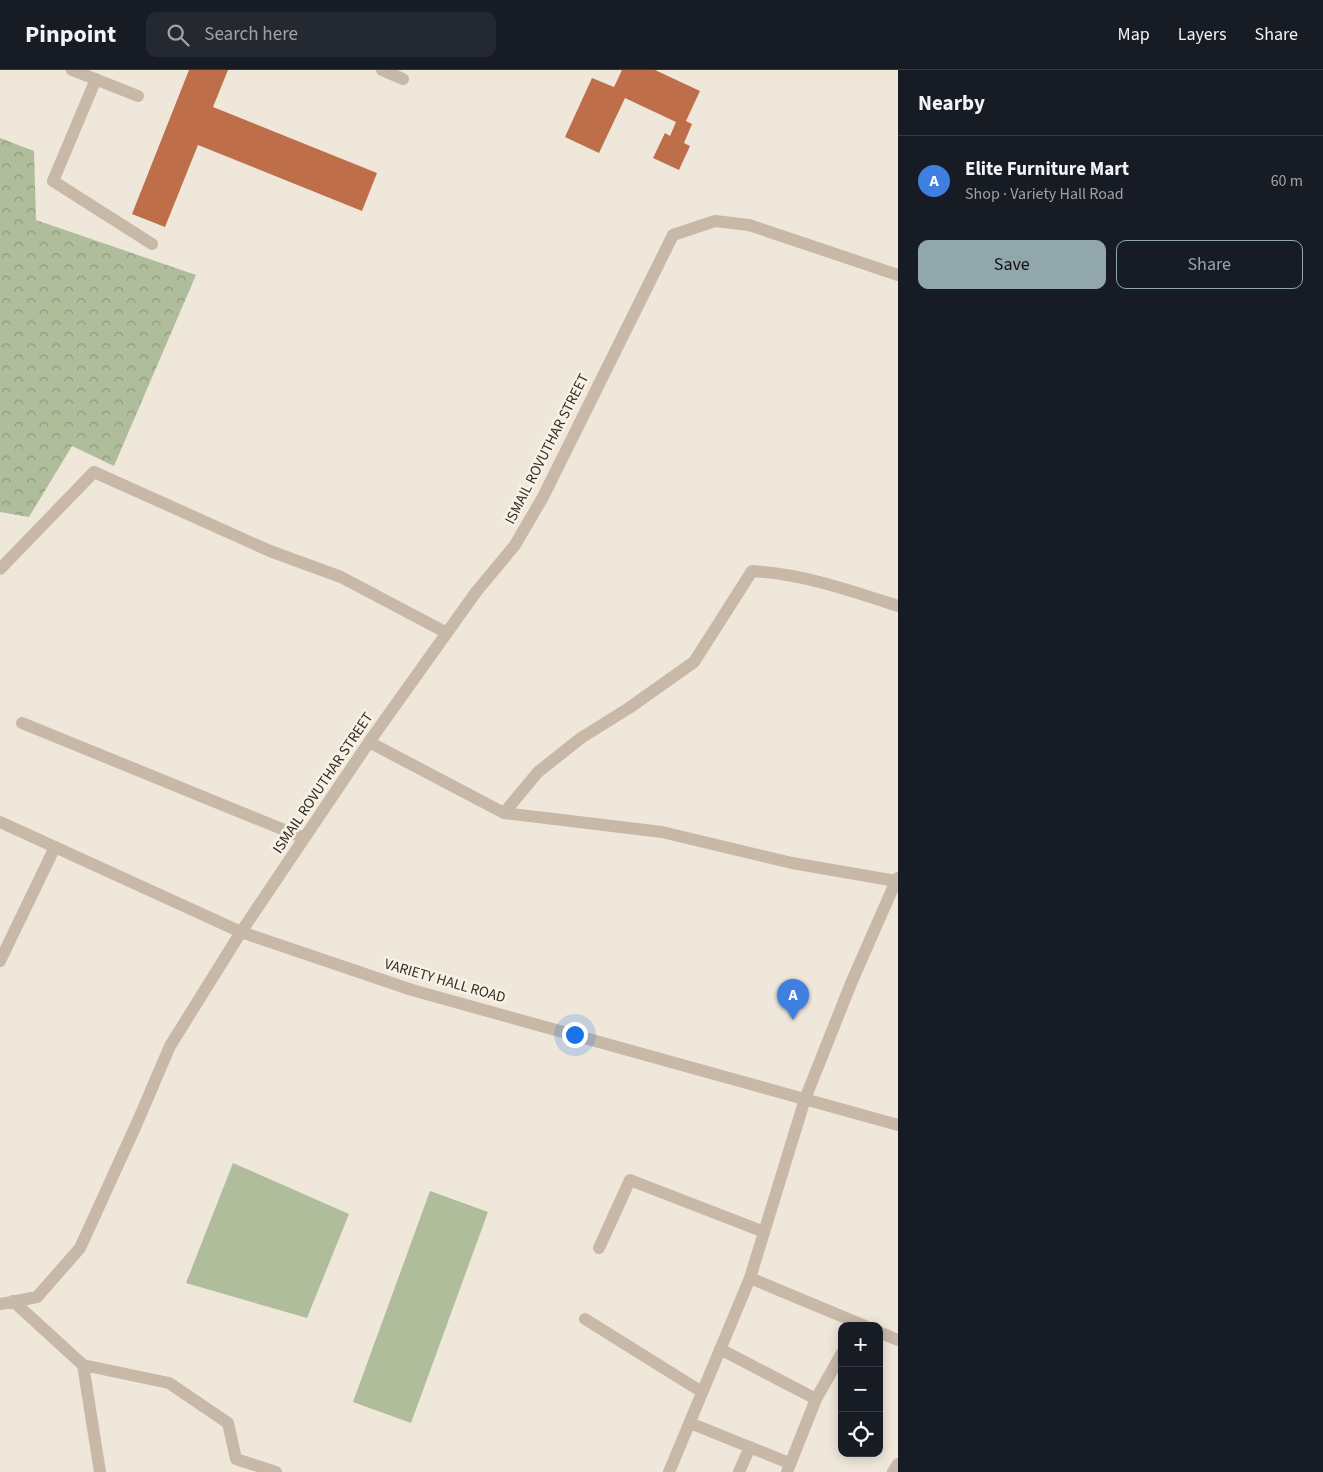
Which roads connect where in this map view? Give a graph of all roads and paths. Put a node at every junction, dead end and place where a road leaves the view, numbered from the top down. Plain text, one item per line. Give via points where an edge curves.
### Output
1 (382, 70) edge
2 (84, 73) edge
3 (403, 79) dead end
4 (138, 96) dead end
5 (152, 244) dead end
6 (898, 275) edge
7 (0, 569) edge
8 (898, 606) edge
9 (447, 633) junction
10 (22, 723) dead end
11 (369, 742) junction
12 (504, 813) junction
13 (0, 822) edge
14 (304, 838) junction
15 (56, 847) junction
16 (897, 879) edge
17 (241, 932) junction
18 (0, 961) edge
19 (805, 1098) junction
20 (898, 1125) edge
21 (764, 1232) junction
22 (599, 1248) dead end
23 (750, 1278) junction
24 (13, 1301) junction
25 (0, 1304) edge
26 (585, 1320) dead end
27 (853, 1322) edge
28 (883, 1334) edge
29 (898, 1340) edge
30 (720, 1350) junction
31 (838, 1360) edge
32 (83, 1365) junction
33 (702, 1392) junction
34 (816, 1399) junction
35 (690, 1422) junction
36 (750, 1447) junction
37 (898, 1464) edge
38 (788, 1467) edge
39 (100, 1472) edge
40 (276, 1472) edge
41 (669, 1472) edge
42 (739, 1472) edge
43 (893, 1472) edge

1 - 3 street
2 - 4 street
2 - 5 street via 53,181
6 - 9 street, ISMAIL ROVUTHAR STREET via 749,224 715,221 673,234 543,497 515,545
7 - 9 street via 94,472 270,551 341,577
8 - 12 street via 825,582 752,571 694,662 581,738 538,772
9 - 11 street, ISMAIL ROVUTHAR STREET
10 - 14 street
11 - 12 street
11 - 14 street, ISMAIL ROVUTHAR STREET
12 - 16 street via 662,832 792,863
13 - 15 street, VARIETY HALL ROAD
14 - 17 street, ISMAIL ROVUTHAR STREET
15 - 17 street, VARIETY HALL ROAD
15 - 18 street
16 - 19 street
17 - 19 street, VARIETY HALL ROAD via 412,990
17 - 24 street, ISMAIL ROVUTHAR STREET via 170,1046 80,1248 37,1297
19 - 20 street, VARIETY HALL ROAD
19 - 21 street
21 - 22 street via 630,1180
21 - 23 street
23 - 27 street
23 - 30 street
24 - 25 street, ISMAIL ROVUTHAR STREET
24 - 32 street
26 - 33 street
28 - 29 street
30 - 33 street
30 - 34 street
31 - 34 street
32 - 39 street
32 - 40 street via 169,1383 228,1423 236,1459
33 - 35 street
34 - 38 street
35 - 36 street
35 - 41 street
36 - 38 street
36 - 42 street
37 - 43 street

